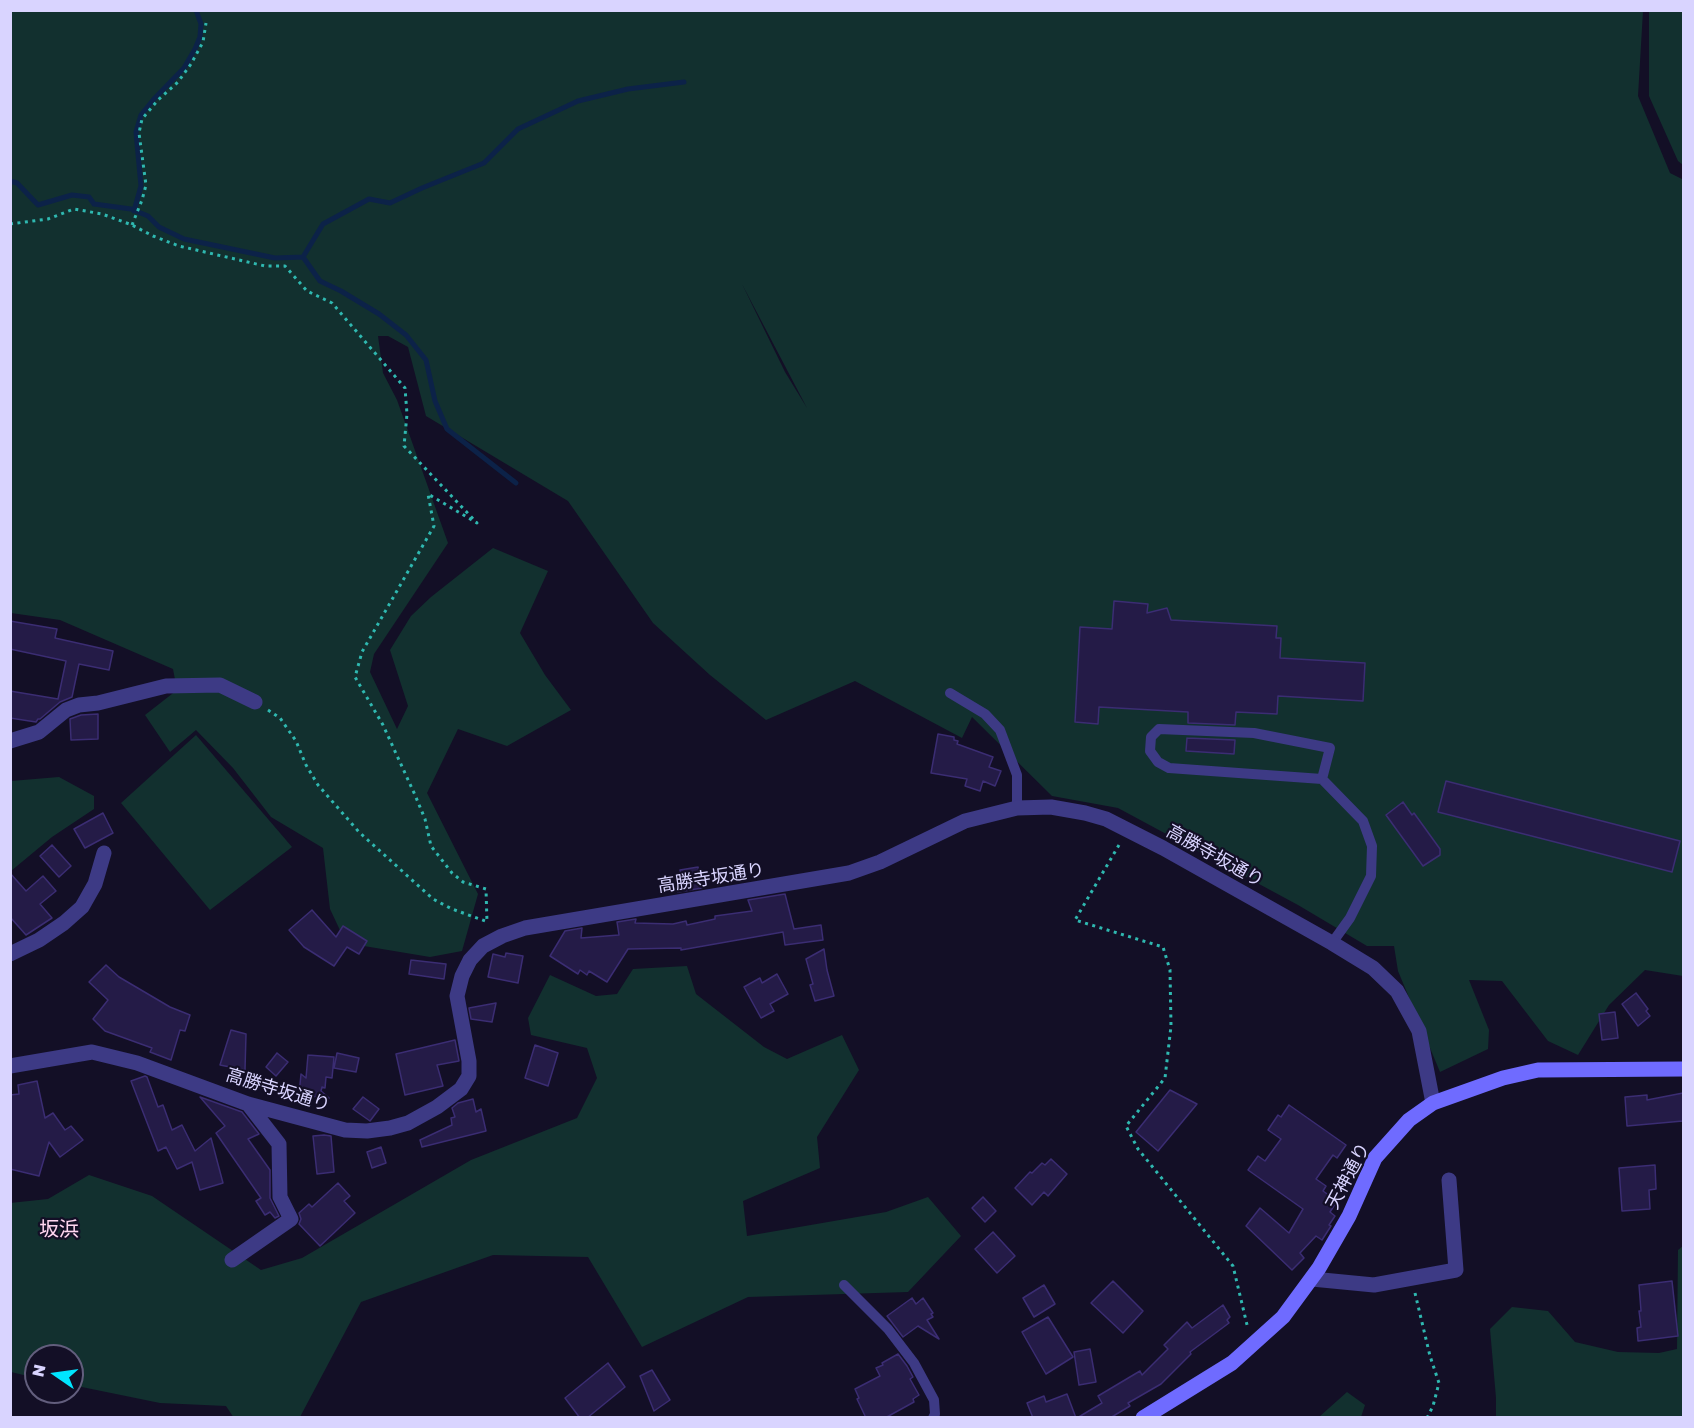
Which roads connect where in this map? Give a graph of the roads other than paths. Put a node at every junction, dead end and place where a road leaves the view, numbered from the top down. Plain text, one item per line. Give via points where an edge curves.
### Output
1 (950, 693) dead end
2 (255, 702) road end
3 (10, 741) edge
4 (1322, 779) junction
5 (1017, 808) junction
6 (104, 853) dead end
7 (1332, 943) junction
8 (10, 954) edge
9 (10, 1066) edge
10 (1683, 1069) edge
11 (1433, 1103) junction
12 (248, 1104) junction
13 (1449, 1180) dead end
14 (232, 1260) dead end
15 (1312, 1279) junction
16 (844, 1285) dead end
17 (933, 1418) edge
18 (1143, 1418) edge

1 - 5 lane via 985,714 1000,730 1017,775
2 - 3 street via 220,685 166,686 79,705 66,710 39,732
4 - 4 lane via 1330,748 1254,733 1159,729 1151,737 1150,751 1168,768
4 - 7 lane via 1363,821 1372,846 1371,876
5 - 7 street, 高勝寺坂通り via 1050,807 1106,819
5 - 12 street, 高勝寺坂通り via 964,821 849,873 525,928 502,936 483,946 470,960 457,996 469,1076 461,1089 408,1123 367,1131 345,1130
6 - 8 street via 95,884 82,907 39,940
7 - 11 street, 高勝寺坂通り via 1373,968 1397,991 1419,1031
9 - 12 street, 高勝寺坂通り via 92,1052 137,1063
10 - 11 street, 天神通り via 1538,1070
11 - 15 street, 天神通り via 1409,1120 1375,1158 1349,1216
12 - 14 street via 279,1144 280,1197 291,1219
13 - 15 street via 1456,1270 1374,1285
15 - 18 street, 天神通り via 1283,1317 1232,1363
16 - 17 lane via 888,1329 914,1363 934,1400

